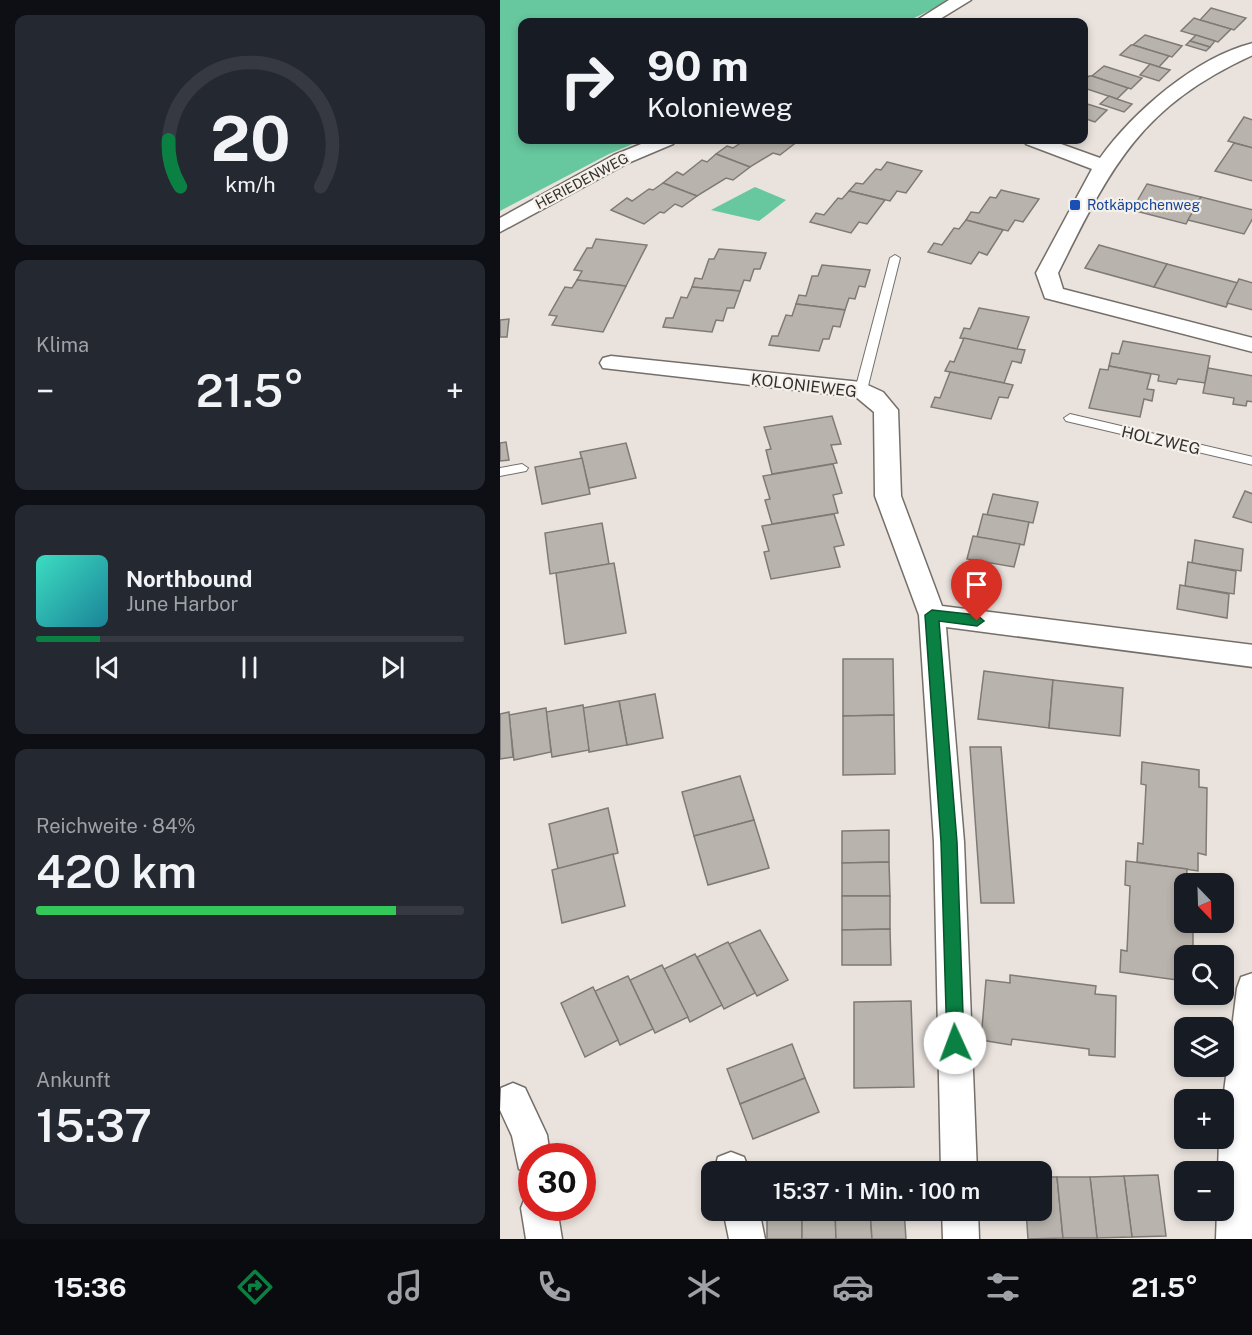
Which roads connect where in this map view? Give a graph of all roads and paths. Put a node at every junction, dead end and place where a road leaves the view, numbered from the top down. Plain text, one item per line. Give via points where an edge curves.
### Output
1 (962, 0) edge
2 (930, 18) edge
3 (1253, 48) edge
4 (657, 144) edge
5 (1044, 144) edge
6 (1103, 166) junction
7 (500, 226) edge
8 (895, 258) dead end
9 (1253, 345) edge
10 (611, 363) dead end
11 (861, 390) junction
12 (1070, 418) dead end
13 (1253, 461) edge
14 (522, 468) dead end
15 (500, 472) edge
16 (932, 615) junction
17 (1253, 656) edge
18 (1253, 988) edge
19 (507, 1092) edge
20 (530, 1143) edge
21 (959, 1161) edge
22 (1244, 1194) edge
23 (541, 1221) edge
24 (743, 1221) edge
25 (960, 1221) edge
26 (544, 1239) edge
27 (747, 1239) edge
28 (961, 1239) edge
29 (1234, 1239) edge

1 - 2 street
3 - 6 street via 1180,86 1146,116
4 - 7 street, HERIEDENWEG via 621,159
5 - 6 street
6 - 9 street via 1046,273 1053,293
8 - 11 lane
10 - 11 street, KOLONIEWEG
11 - 16 street, KOLONIEWEG via 886,410 888,496
12 - 13 lane, HOLZWEG
14 - 15 lane
16 - 17 street
16 - 21 street, KOLONIEWEG via 949,842
18 - 22 street via 1237,1125
19 - 20 street
22 - 29 street
23 - 26 street
24 - 27 street
25 - 28 street

